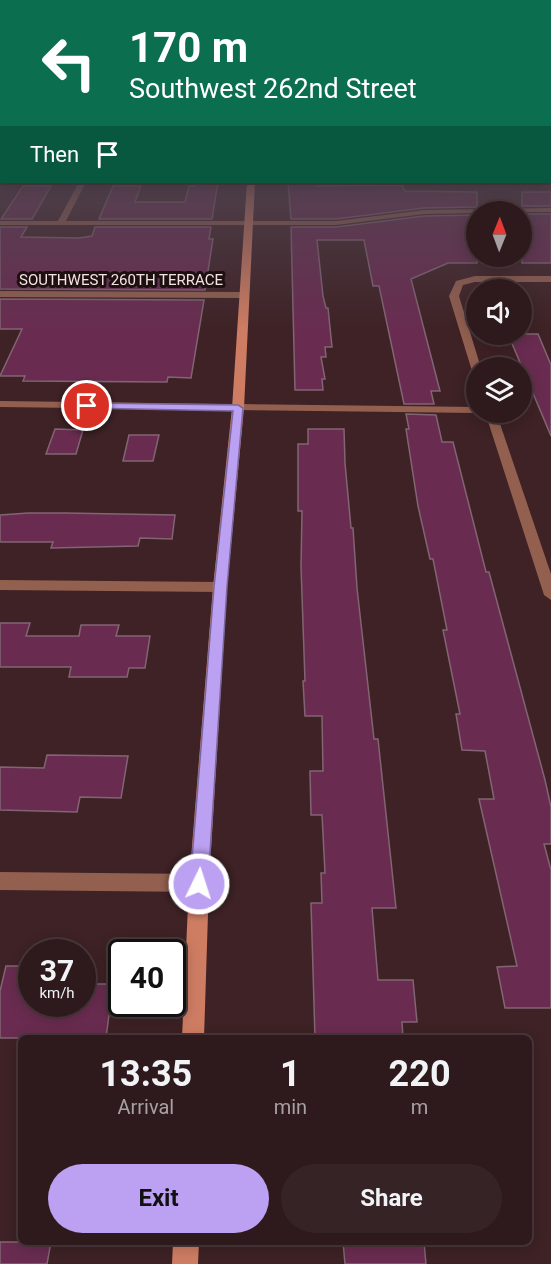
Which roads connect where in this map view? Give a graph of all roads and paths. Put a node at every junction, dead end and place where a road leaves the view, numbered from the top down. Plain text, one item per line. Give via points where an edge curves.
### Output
1 (66, 213) edge
2 (250, 213) edge
3 (429, 213) edge
4 (61, 222) junction
5 (0, 223) edge
6 (249, 224) junction
7 (551, 279) edge
8 (0, 294) edge
9 (243, 296) junction
10 (473, 357) edge
11 (0, 405) edge
12 (238, 408) junction
13 (466, 410) edge
14 (494, 423) edge
15 (0, 585) edge
16 (220, 587) junction
17 (551, 596) edge
18 (0, 881) edge
19 (199, 884) junction
20 (193, 1035) edge
21 (186, 1245) edge
22 (185, 1264) edge

1 - 4 street
2 - 6 street
3 - 6 street via 336,222
4 - 5 street
4 - 6 street
6 - 9 street
7 - 10 street via 475,279 459,283 454,296
8 - 9 street, SOUTHWEST 260TH TERRACE
9 - 12 street
11 - 12 street
12 - 13 street
12 - 16 street
14 - 17 street
15 - 16 street
16 - 19 street
18 - 19 street
19 - 20 street
21 - 22 street

